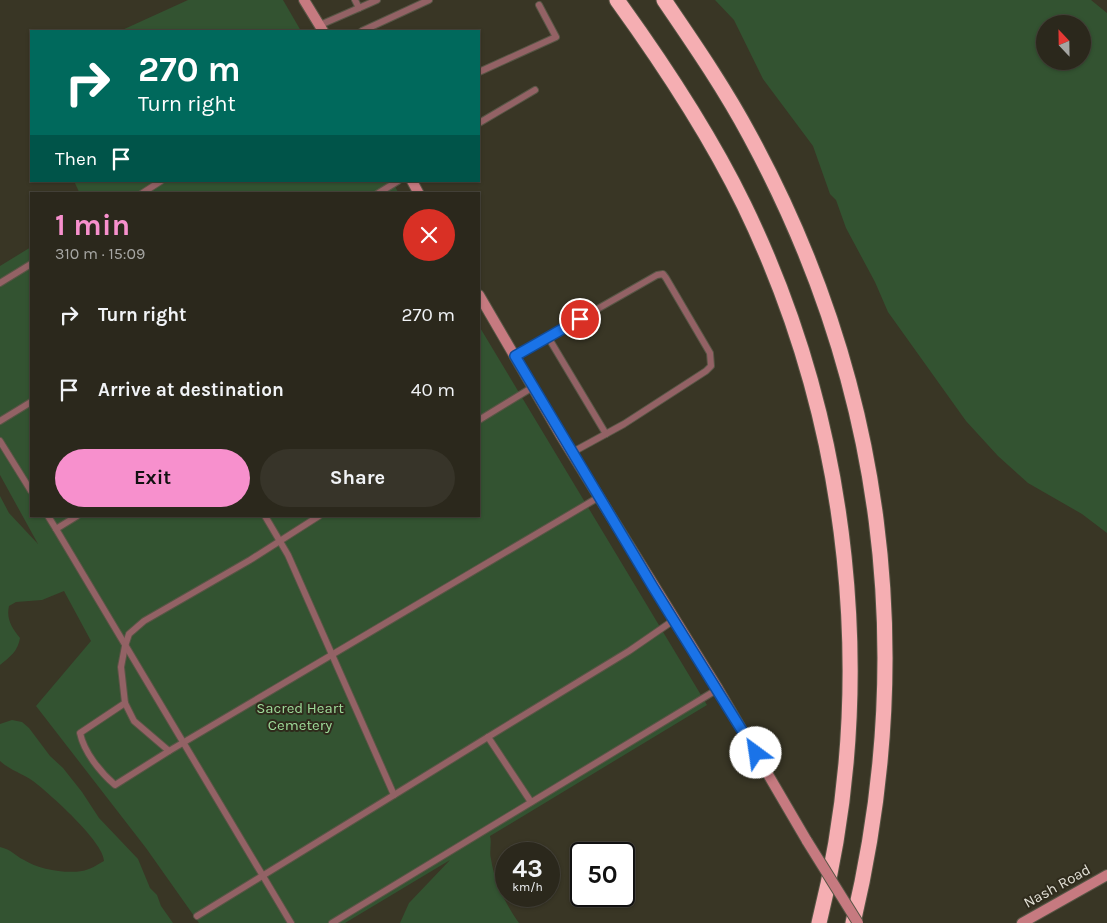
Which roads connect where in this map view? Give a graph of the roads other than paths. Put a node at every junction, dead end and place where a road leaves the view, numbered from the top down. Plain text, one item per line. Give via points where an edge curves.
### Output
1 (304, 0) edge
2 (355, 0) edge
3 (377, 0) edge
4 (429, 0) edge
5 (617, 0) edge
6 (664, 0) edge
7 (539, 5) dead end
8 (359, 8) junction
9 (322, 28) edge
10 (365, 30) edge
11 (480, 72) edge
12 (535, 90) dead end
13 (480, 122) edge
14 (159, 182) edge
15 (396, 182) edge
16 (144, 192) edge
17 (380, 192) edge
18 (30, 265) edge
19 (0, 283) edge
20 (480, 297) edge
21 (548, 337) junction
22 (515, 356) junction
23 (533, 387) junction
24 (30, 403) edge
25 (480, 419) edge
26 (0, 421) edge
27 (606, 434) junction
28 (0, 441) edge
29 (571, 453) junction
30 (30, 489) edge
31 (599, 497) junction
32 (49, 517) edge
33 (75, 517) edge
34 (266, 517) edge
35 (317, 517) edge
36 (56, 529) junction
37 (280, 540) junction
38 (674, 620) junction
39 (125, 646) junction
40 (331, 654) junction
41 (718, 689) junction
42 (125, 703) junction
43 (488, 737) junction
44 (183, 742) junction
45 (169, 751) junction
46 (394, 795) junction
47 (531, 802) junction
48 (1107, 875) edge
49 (263, 876) junction
50 (197, 916) dead end
51 (291, 923) edge
52 (332, 923) edge
53 (819, 923) edge
54 (853, 923) edge
55 (858, 923) edge
56 (1022, 923) edge

1 - 9 main road
2 - 8 lane
3 - 8 lane
4 - 10 lane
5 - 53 highway via 694,116 750,217 793,322 824,434 844,555 850,661 848,734 842,788
6 - 54 highway via 735,110 784,206 831,322 863,439 882,568 886,684 876,803
7 - 11 lane via 556,38
8 - 9 lane
12 - 13 lane
14 - 16 lane
15 - 17 lane
18 - 19 lane
20 - 22 main road
21 - 22 lane
21 - 27 lane
21 - 27 lane via 657,275 663,274 666,278 710,353 711,366
22 - 23 main road
23 - 25 lane
23 - 29 main road
24 - 26 lane
27 - 29 lane
28 - 30 lane
29 - 31 main road
31 - 38 main road
31 - 40 lane
32 - 36 lane
33 - 36 lane
34 - 37 lane
35 - 37 lane
36 - 39 lane
37 - 39 lane via 144,621 129,634
37 - 40 lane
38 - 41 main road
38 - 43 lane
39 - 42 lane via 121,667
39 - 44 lane
40 - 44 lane
40 - 46 lane
41 - 47 lane
41 - 55 main road, bridge
42 - 45 lane via 134,722
42 - 45 lane via 80,733 93,760 110,780 115,784
43 - 46 lane
43 - 47 lane
44 - 45 lane
44 - 49 lane
46 - 49 lane
47 - 52 lane
48 - 56 main road, Nash Road
49 - 50 lane
49 - 51 lane

